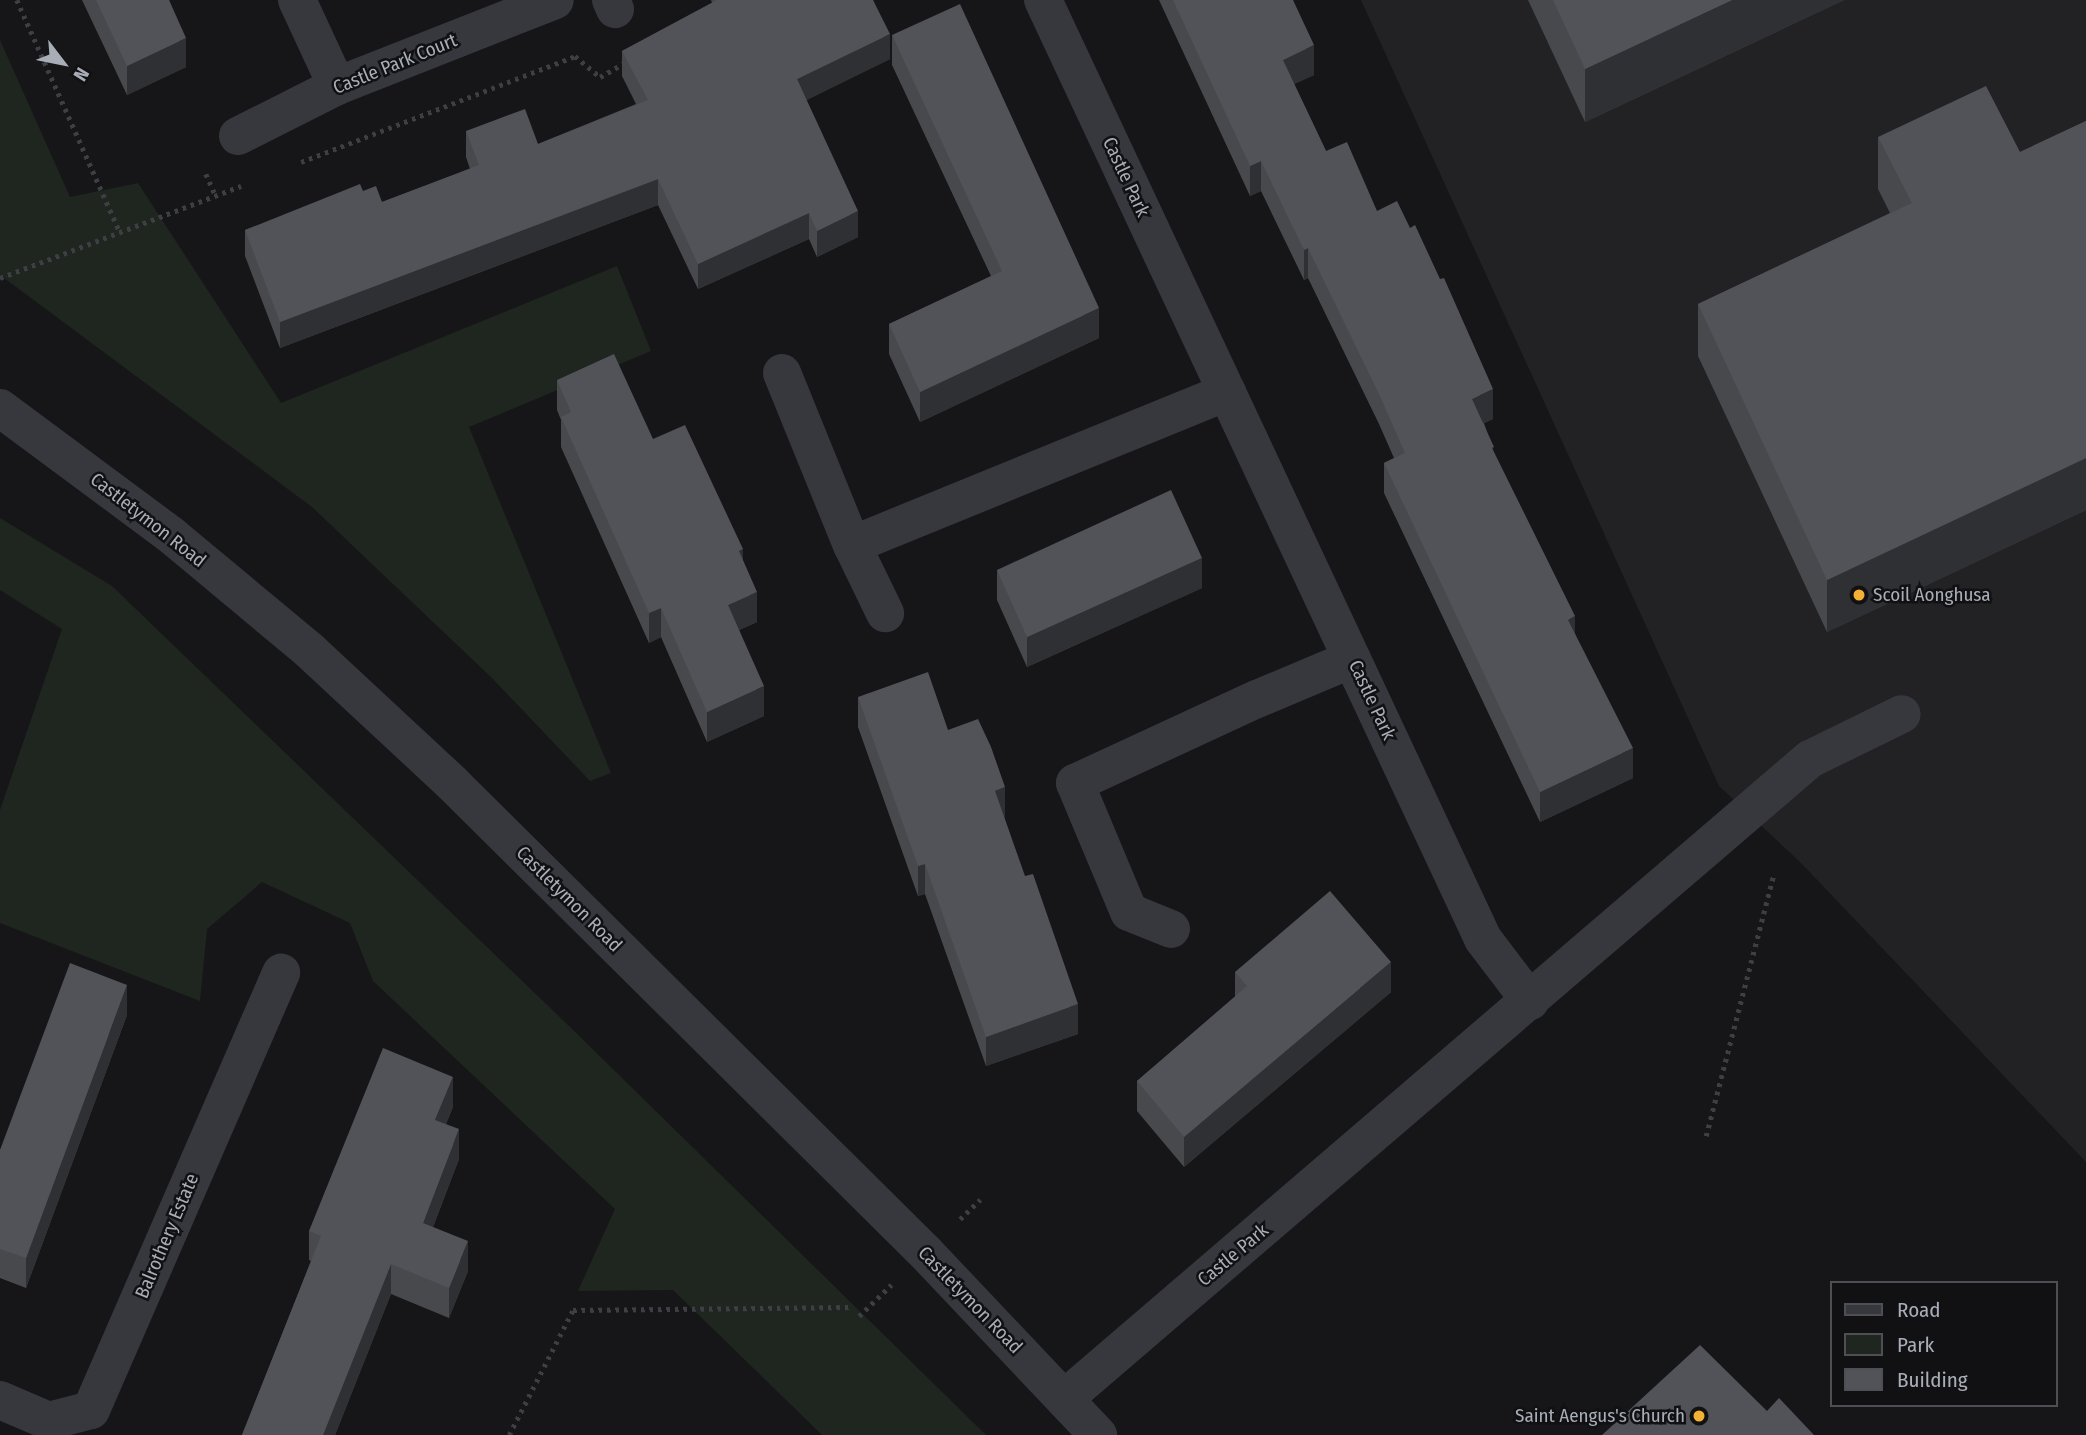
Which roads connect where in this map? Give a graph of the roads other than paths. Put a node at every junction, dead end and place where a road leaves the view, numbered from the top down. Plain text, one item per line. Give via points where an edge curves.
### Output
1 (297, 0) edge
2 (555, 0) edge
3 (1043, 0) edge
4 (337, 86) junction
5 (238, 136) dead end
6 (782, 373) dead end
7 (1227, 392) junction
8 (0, 408) edge
9 (852, 545) junction
10 (885, 613) dead end
11 (1352, 659) junction
12 (1902, 714) dead end
13 (1171, 929) dead end
14 (281, 973) dead end
15 (1530, 1001) junction
16 (1064, 1399) junction
17 (0, 1400) edge
18 (1098, 1435) edge

1 - 4 street
2 - 4 street, Castle Park Court
3 - 7 street, Castle Park
4 - 5 street, Castle Park Court
6 - 9 street
7 - 9 street
7 - 11 street, Castle Park
8 - 16 street, Castletymon Road via 171,536 309,650 452,783 925,1252
9 - 10 street
11 - 13 street via 1075,783 1129,912
11 - 15 street, Castle Park via 1483,939
12 - 15 street, Castle Park via 1810,759
14 - 17 street, Balrothery Estate via 91,1410 49,1421
15 - 16 street, Castle Park
16 - 18 street, Castletymon Road

